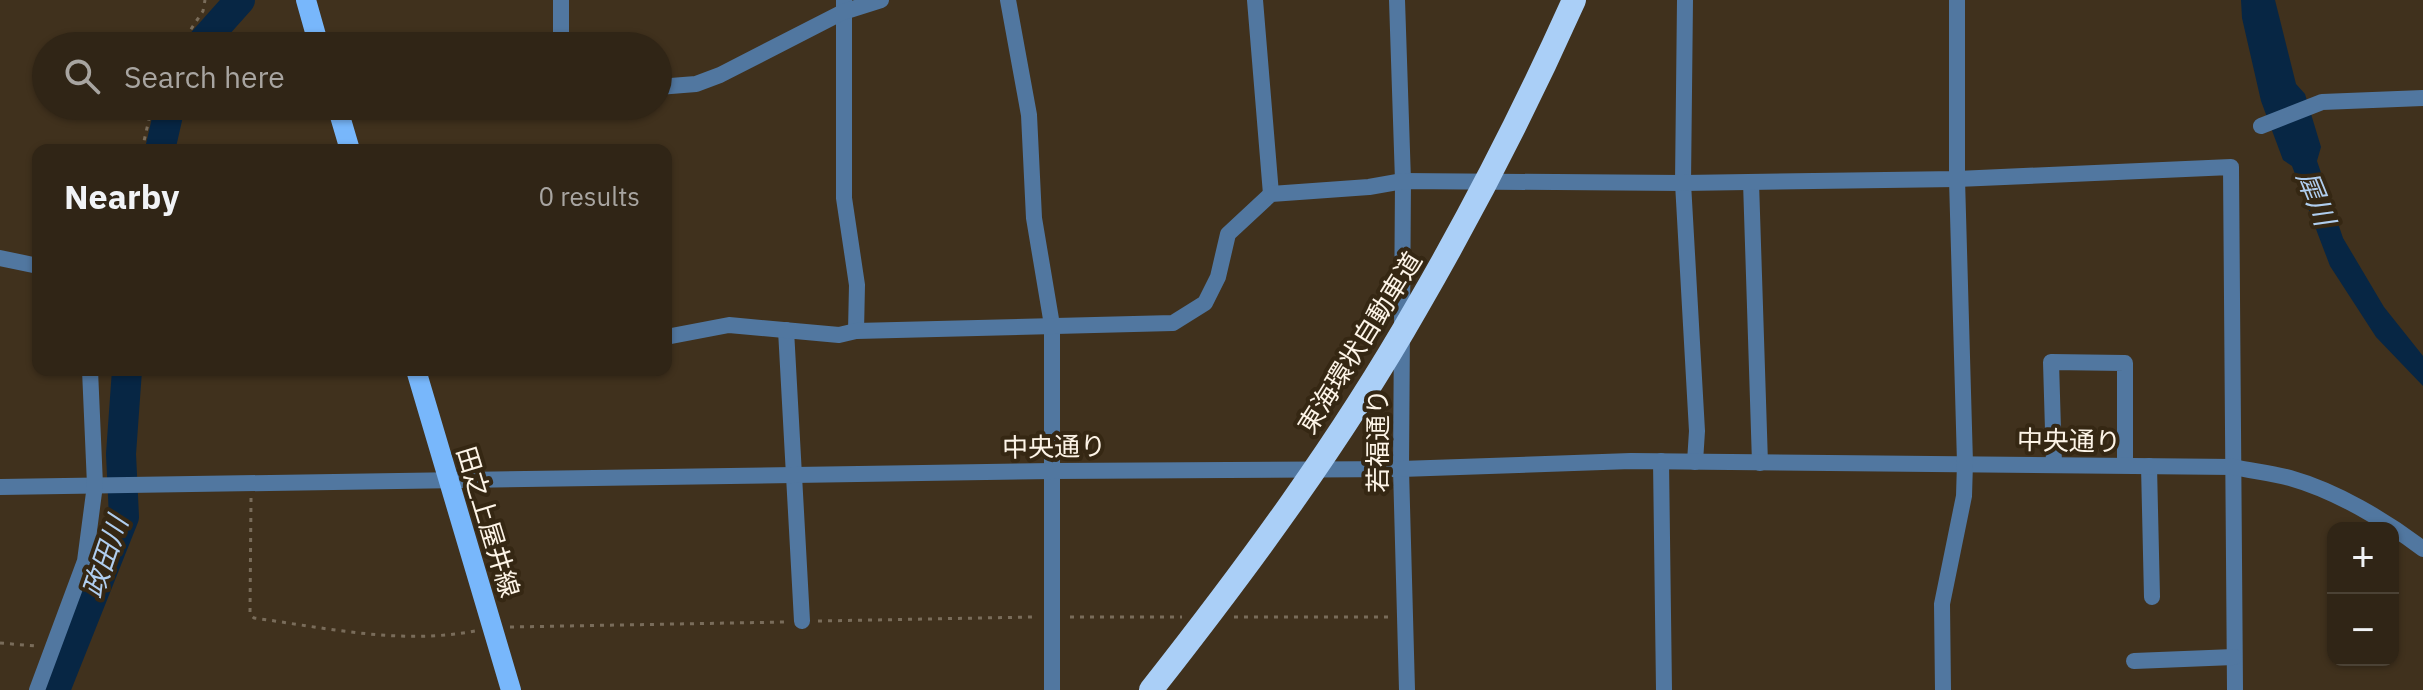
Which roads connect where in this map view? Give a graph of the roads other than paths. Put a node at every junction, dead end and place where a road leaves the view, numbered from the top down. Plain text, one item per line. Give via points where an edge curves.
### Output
1 (306, 0) edge
2 (561, 0) edge
3 (881, 0) edge
4 (1008, 0) edge
5 (1255, 0) edge
6 (1397, 0) edge
7 (1574, 0) edge
8 (1685, 0) edge
9 (1957, 0) edge
10 (844, 6) edge
11 (315, 32) edge
12 (561, 32) edge
13 (672, 86) edge
14 (2423, 98) edge
15 (342, 120) edge
16 (2261, 126) dead end
17 (348, 144) edge
18 (1957, 179) junction
19 (1403, 181) junction
20 (1751, 182) junction
21 (1683, 183) junction
22 (1271, 194) junction
23 (0, 258) edge
24 (32, 265) edge
25 (1052, 325) junction
26 (786, 330) junction
27 (856, 331) junction
28 (672, 336) edge
29 (90, 376) edge
30 (418, 376) edge
31 (1661, 461) junction
32 (1695, 462) junction
33 (1760, 463) junction
34 (1965, 463) junction
35 (2054, 464) junction
36 (2125, 465) junction
37 (2149, 466) junction
38 (2234, 467) junction
39 (1401, 469) junction
40 (1053, 471) junction
41 (793, 475) junction
42 (447, 480) junction
43 (95, 485) junction
44 (0, 487) edge
45 (2423, 549) edge
46 (2152, 597) dead end
47 (802, 621) road end
48 (2234, 657) junction
49 (2134, 661) dead end
50 (37, 690) edge
51 (511, 690) edge
52 (1052, 690) edge
53 (1151, 690) edge
54 (1407, 690) edge
55 (1664, 690) edge
56 (1943, 690) edge
57 (2235, 690) edge

1 - 11 main road
2 - 12 street
3 - 10 street
4 - 25 street via 1029,115 1034,218
5 - 22 street
6 - 19 street, 若福通り
7 - 53 highway, 東海環状自動車道, bridge via 1483,190 1416,310 1329,449
8 - 21 street
9 - 18 street
10 - 13 street via 720,75
10 - 27 street via 844,198 857,285
14 - 16 street via 2322,102
15 - 17 main road
18 - 20 street
18 - 34 street
18 - 38 street via 2231,167
19 - 21 street
19 - 22 street
19 - 39 street, 若福通り
20 - 21 street
20 - 33 street
21 - 32 street
22 - 25 street via 1228,234 1218,277 1205,303 1173,323
23 - 24 street
25 - 27 street
25 - 40 street
26 - 27 street via 839,335
26 - 28 street via 729,325
26 - 41 street
29 - 43 street
30 - 42 main road, 田之上屋井線
31 - 32 street, 中央通り
31 - 39 street, 中央通り
31 - 55 street
32 - 33 street, 中央通り
33 - 34 street, 中央通り
34 - 35 street, 中央通り
34 - 56 street via 1964,496 1942,604
35 - 36 street, 中央通り
35 - 36 street via 2051,362 2125,363
36 - 37 street, 中央通り
37 - 38 street, 中央通り
37 - 46 street
38 - 45 street, 中央通り via 2291,478 2386,521
38 - 48 street
39 - 40 street, 中央通り
39 - 54 street, 若福通り
40 - 41 street, 中央通り
40 - 52 street
41 - 42 street, 中央通り
41 - 47 street
42 - 43 street, 中央通り
42 - 51 main road, 田之上屋井線
43 - 44 street, 中央通り
43 - 50 street via 85,561
48 - 49 street
48 - 57 street

